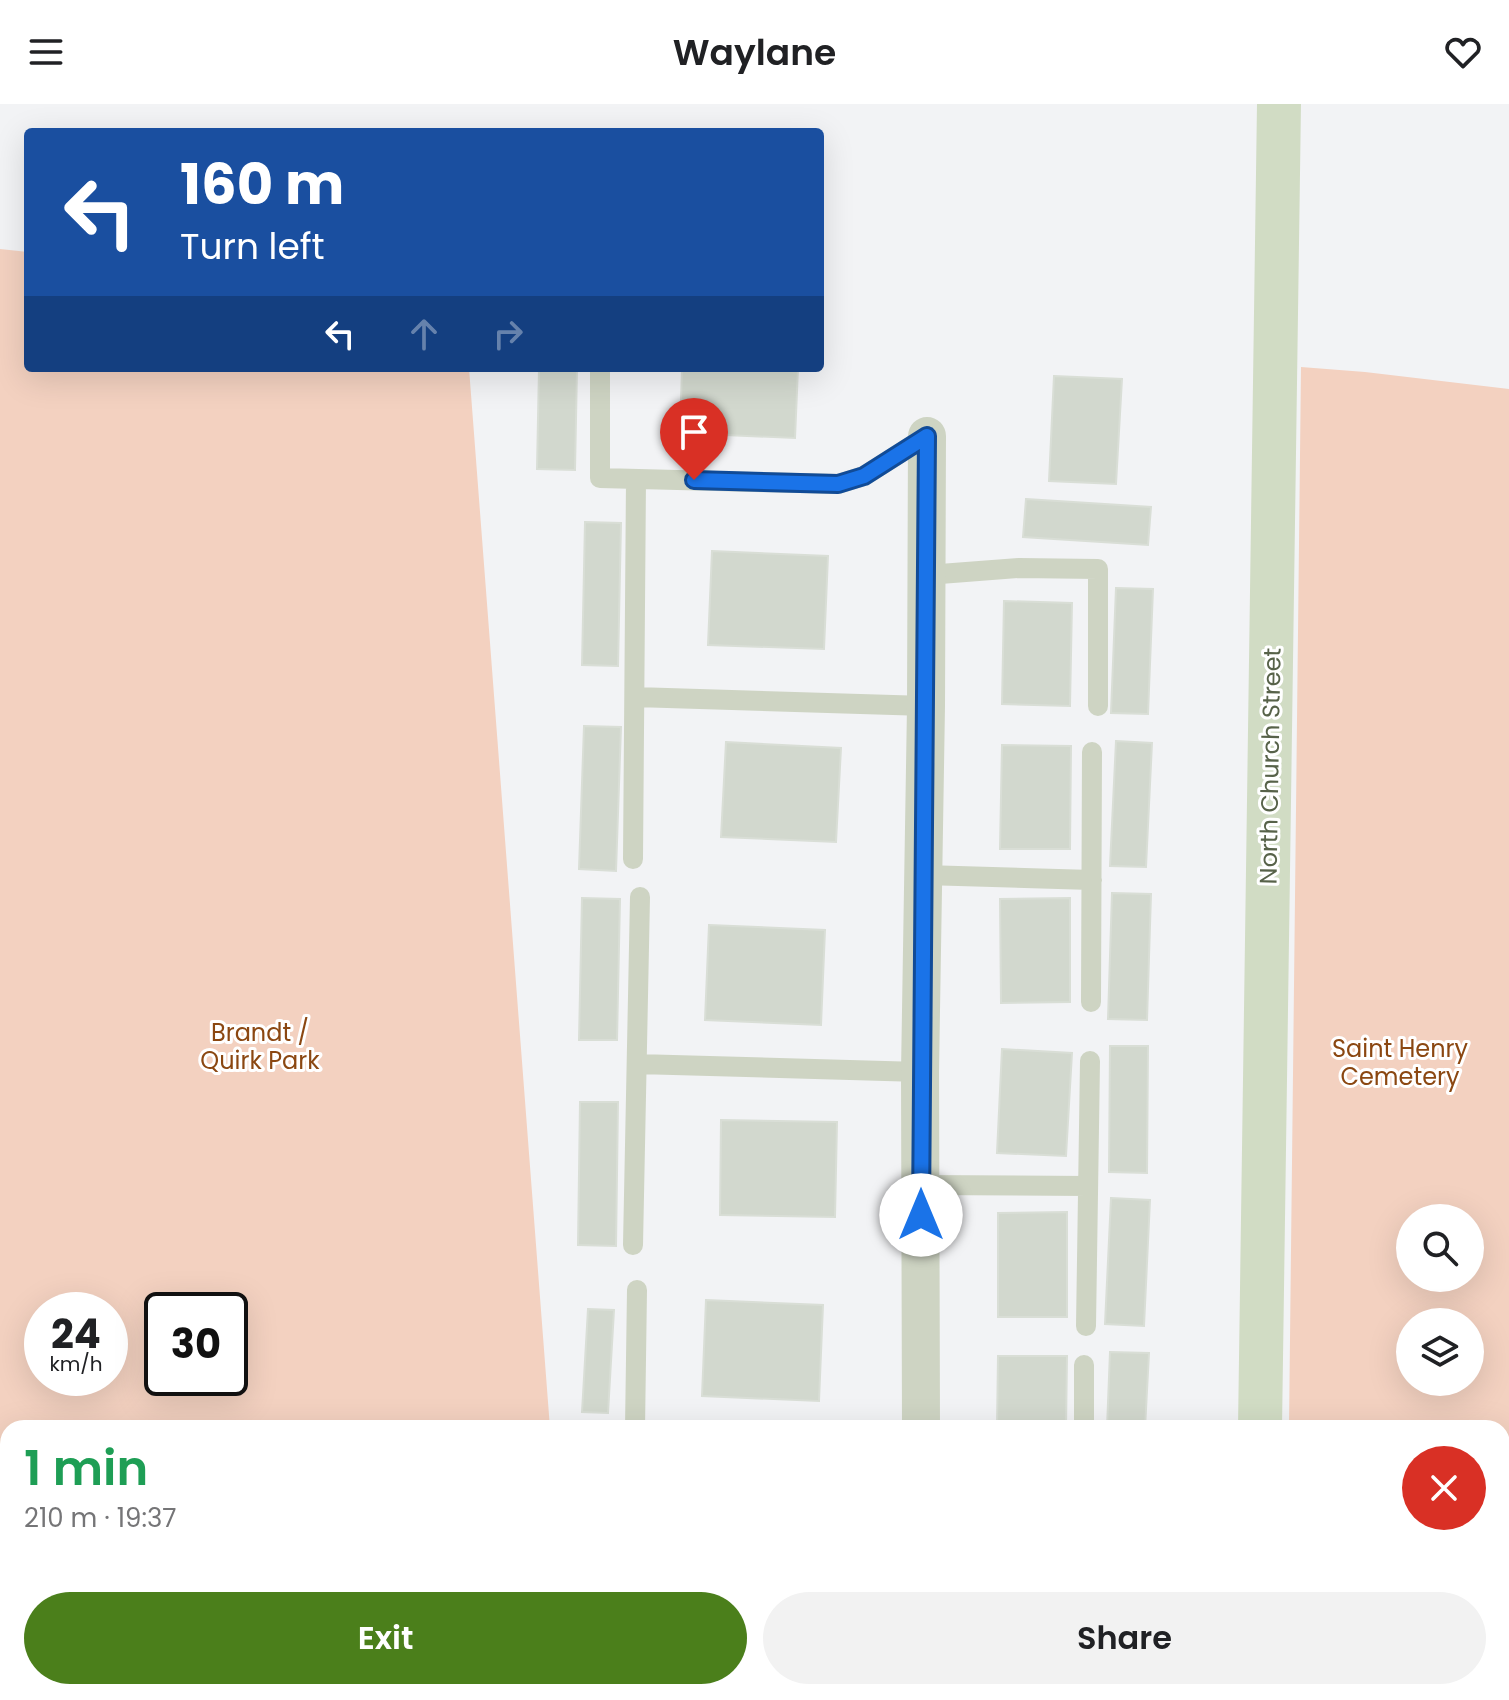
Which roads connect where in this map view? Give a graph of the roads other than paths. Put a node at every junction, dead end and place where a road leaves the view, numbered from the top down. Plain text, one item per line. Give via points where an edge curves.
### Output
1 (1279, 104) edge
2 (600, 372) edge
3 (927, 436) joint
4 (636, 479) junction
5 (927, 575) junction
6 (635, 697) junction
7 (926, 706) junction
8 (1098, 706) dead end
9 (1092, 752) dead end
10 (633, 859) dead end
11 (924, 875) junction
12 (1092, 880) junction
13 (640, 897) dead end
14 (1091, 1002) dead end
15 (1090, 1061) dead end
16 (637, 1064) junction
17 (920, 1072) junction
18 (921, 1185) junction
19 (1088, 1186) junction
20 (633, 1245) dead end
21 (637, 1290) dead end
22 (1086, 1326) dead end
23 (1084, 1365) dead end
24 (635, 1420) edge
25 (921, 1420) edge
26 (1084, 1420) edge
27 (1260, 1420) edge

1 - 27 main road, North Church Street
2 - 4 lane via 600,478
3 - 4 lane via 864,476 838,484
3 - 5 street
4 - 6 lane
5 - 7 street
5 - 8 lane via 1098,569
6 - 7 lane
6 - 10 lane
7 - 11 street
9 - 12 lane
11 - 12 lane
11 - 17 street
12 - 14 lane
13 - 16 lane
15 - 19 lane
16 - 17 lane
16 - 20 lane
17 - 18 street
18 - 19 lane
18 - 25 street
19 - 22 lane
21 - 24 lane
23 - 26 lane

